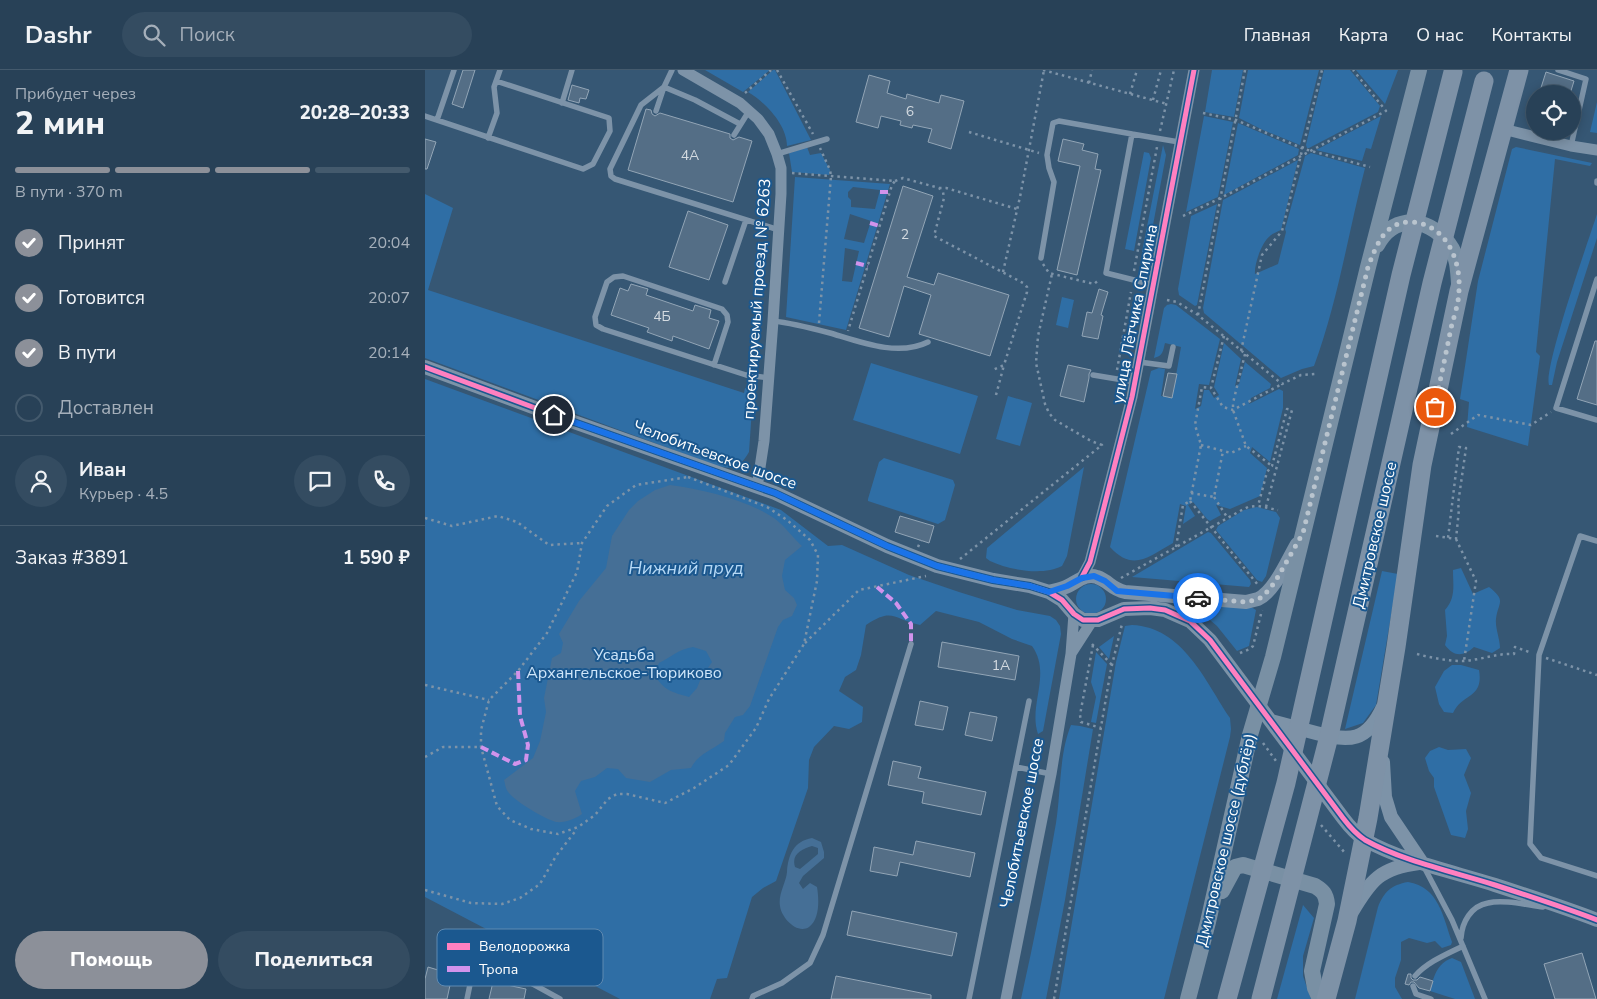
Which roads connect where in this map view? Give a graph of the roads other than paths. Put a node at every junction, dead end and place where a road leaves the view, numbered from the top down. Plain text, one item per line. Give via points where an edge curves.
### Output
1 (454, 70) edge
2 (500, 70) edge
3 (572, 70) edge
4 (671, 70) edge
5 (1194, 70) edge
6 (1419, 70) edge
7 (1519, 70) edge
8 (1558, 70) edge
9 (1453, 71) edge
10 (691, 72) edge
11 (1486, 76) edge
12 (496, 81) junction
13 (663, 87) junction
14 (562, 103) junction
15 (749, 111) junction
16 (656, 112) dead end
17 (425, 116) edge
18 (437, 120) junction
19 (740, 124) junction
20 (1503, 130) junction
21 (1132, 134) junction
22 (734, 135) dead end
23 (488, 138) junction
24 (827, 139) dead end
25 (1179, 142) junction
26 (1571, 146) junction
27 (1597, 150) edge
28 (777, 154) junction
29 (746, 220) junction
30 (779, 230) junction
31 (1041, 258) road end
32 (1368, 267) junction
33 (1597, 280) edge
34 (725, 282) dead end
35 (1154, 285) junction
36 (1459, 291) junction
37 (773, 321) junction
38 (928, 342) dead end
39 (1173, 348) dead end
40 (1139, 362) junction
41 (713, 365) junction
42 (425, 367) edge
43 (1093, 375) dead end
44 (769, 378) junction
45 (1135, 382) junction
46 (1597, 420) edge
47 (757, 487) junction
48 (1303, 533) junction
49 (1597, 541) edge
50 (1090, 562) junction
51 (1079, 580) junction
52 (1109, 581) junction
53 (1049, 592) junction
54 (1072, 611) junction
55 (1097, 620) junction
56 (911, 644) dead end
57 (1071, 654) junction
58 (1389, 694) junction
59 (1029, 701) dead end
60 (1259, 704) junction
61 (1271, 721) junction
62 (1381, 742) junction
63 (1016, 766) junction
64 (1051, 774) junction
65 (1364, 839) junction
66 (1422, 863) junction
67 (1597, 876) edge
68 (1567, 909) junction
69 (1597, 920) edge
70 (1347, 921) junction
71 (1208, 922) junction
72 (1462, 943) junction
73 (1415, 976) dead end
74 (470, 986) edge
75 (536, 986) edge
76 (1413, 986) dead end
77 (467, 999) edge
78 (560, 999) edge
79 (752, 999) edge
80 (969, 999) edge
81 (1006, 999) edge
82 (1188, 999) edge
83 (1227, 999) edge
84 (1261, 999) edge
85 (1320, 999) edge
86 (1326, 999) edge
87 (1431, 999) edge
88 (1485, 999) edge

1 - 18 lane
2 - 12 lane
3 - 14 lane
4 - 13 lane
5 - 25 street, улица Лётчика Спирина
6 - 32 main road, Дмитровское шоссе (дублёр)
7 - 20 highway
8 - 26 lane via 1586,79
9 - 83 highway, Дмитровское шоссе, bridge via 1401,275 1286,783
10 - 15 street, проектируемый проезд № 6263
11 - 84 highway, Дмитровское шоссе, bridge via 1432,282 1328,740
12 - 14 lane
12 - 23 lane via 497,113
13 - 16 lane
13 - 19 lane
13 - 29 lane via 641,105 610,170 611,176
14 - 23 lane via 609,118 610,131 593,164 583,169
15 - 19 lane
15 - 28 street, проектируемый проезд № 6263 via 769,134
17 - 18 lane
18 - 23 lane
19 - 22 lane
20 - 26 street
20 - 36 highway
21 - 25 lane
21 - 31 lane via 1059,121 1053,123 1047,155 1054,182
21 - 35 lane via 1106,273
24 - 28 lane
25 - 35 street, улица Лётчика Спирина
26 - 27 street
28 - 30 street, проектируемый проезд № 6263 via 782,179
29 - 30 lane
29 - 34 lane
30 - 37 street, проектируемый проезд № 6263
32 - 36 main road via 1387,229 1402,223 1421,224 1439,233 1453,250
32 - 48 main road, Дмитровское шоссе (дублёр)
33 - 46 lane via 1556,408
35 - 40 street, улица Лётчика Спирина
36 - 58 highway via 1422,465
37 - 38 lane via 885,349 920,346
37 - 44 street, проектируемый проезд № 6263
39 - 40 lane via 1169,366
40 - 45 street, улица Лётчика Спирина
41 - 41 lane via 596,325 595,317 607,282 623,276 722,309 728,322
41 - 44 lane
42 - 47 street, Челобитьевское шоссе
43 - 45 lane
44 - 47 street, проектируемый проезд № 6263
45 - 50 street, улица Лётчика Спирина
47 - 53 street, Челобитьевское шоссе via 937,566
48 - 52 street via 1275,582 1259,599 1246,602 1125,592 1117,591
48 - 60 main road, Дмитровское шоссе (дублёр)
49 - 67 lane via 1581,536 1539,656 1530,844 1541,858
50 - 51 street, улица Лётчика Спирина
50 - 52 street
51 - 52 street via 1088,576
51 - 53 street
51 - 54 street, Челобитьевское шоссе via 1069,592
52 - 55 street, Челобитьевское шоссе via 1113,604 1109,612
53 - 54 street, Челобитьевское шоссе
54 - 55 street, Челобитьевское шоссе via 1083,620
54 - 57 street, Челобитьевское шоссе
55 - 57 street, Челобитьевское шоссе
55 - 60 street via 1124,609 1150,608 1165,610 1190,621 1210,640
56 - 79 lane via 823,935 810,963
57 - 64 street, Челобитьевское шоссе
58 - 61 street via 1379,717 1360,736 1337,738
58 - 62 highway
59 - 63 lane
60 - 61 street
60 - 71 main road, Дмитровское шоссе (дублёр)
61 - 65 street via 1354,832
62 - 65 highway
62 - 66 street via 1385,797 1391,817
63 - 64 lane
63 - 80 lane
64 - 81 street, Челобитьевское шоссе
65 - 66 street
65 - 70 highway
66 - 68 street
66 - 70 street via 1402,865 1371,882
66 - 72 lane
68 - 69 street
68 - 72 lane via 1487,903 1465,919 1461,928
70 - 86 highway
71 - 82 main road, Дмитровское шоссе (дублёр)
71 - 85 main road via 1235,867 1243,865 1323,890 1327,904 1312,971
72 - 73 lane
72 - 88 lane
74 - 77 lane
75 - 78 lane
76 - 87 lane via 1416,994

